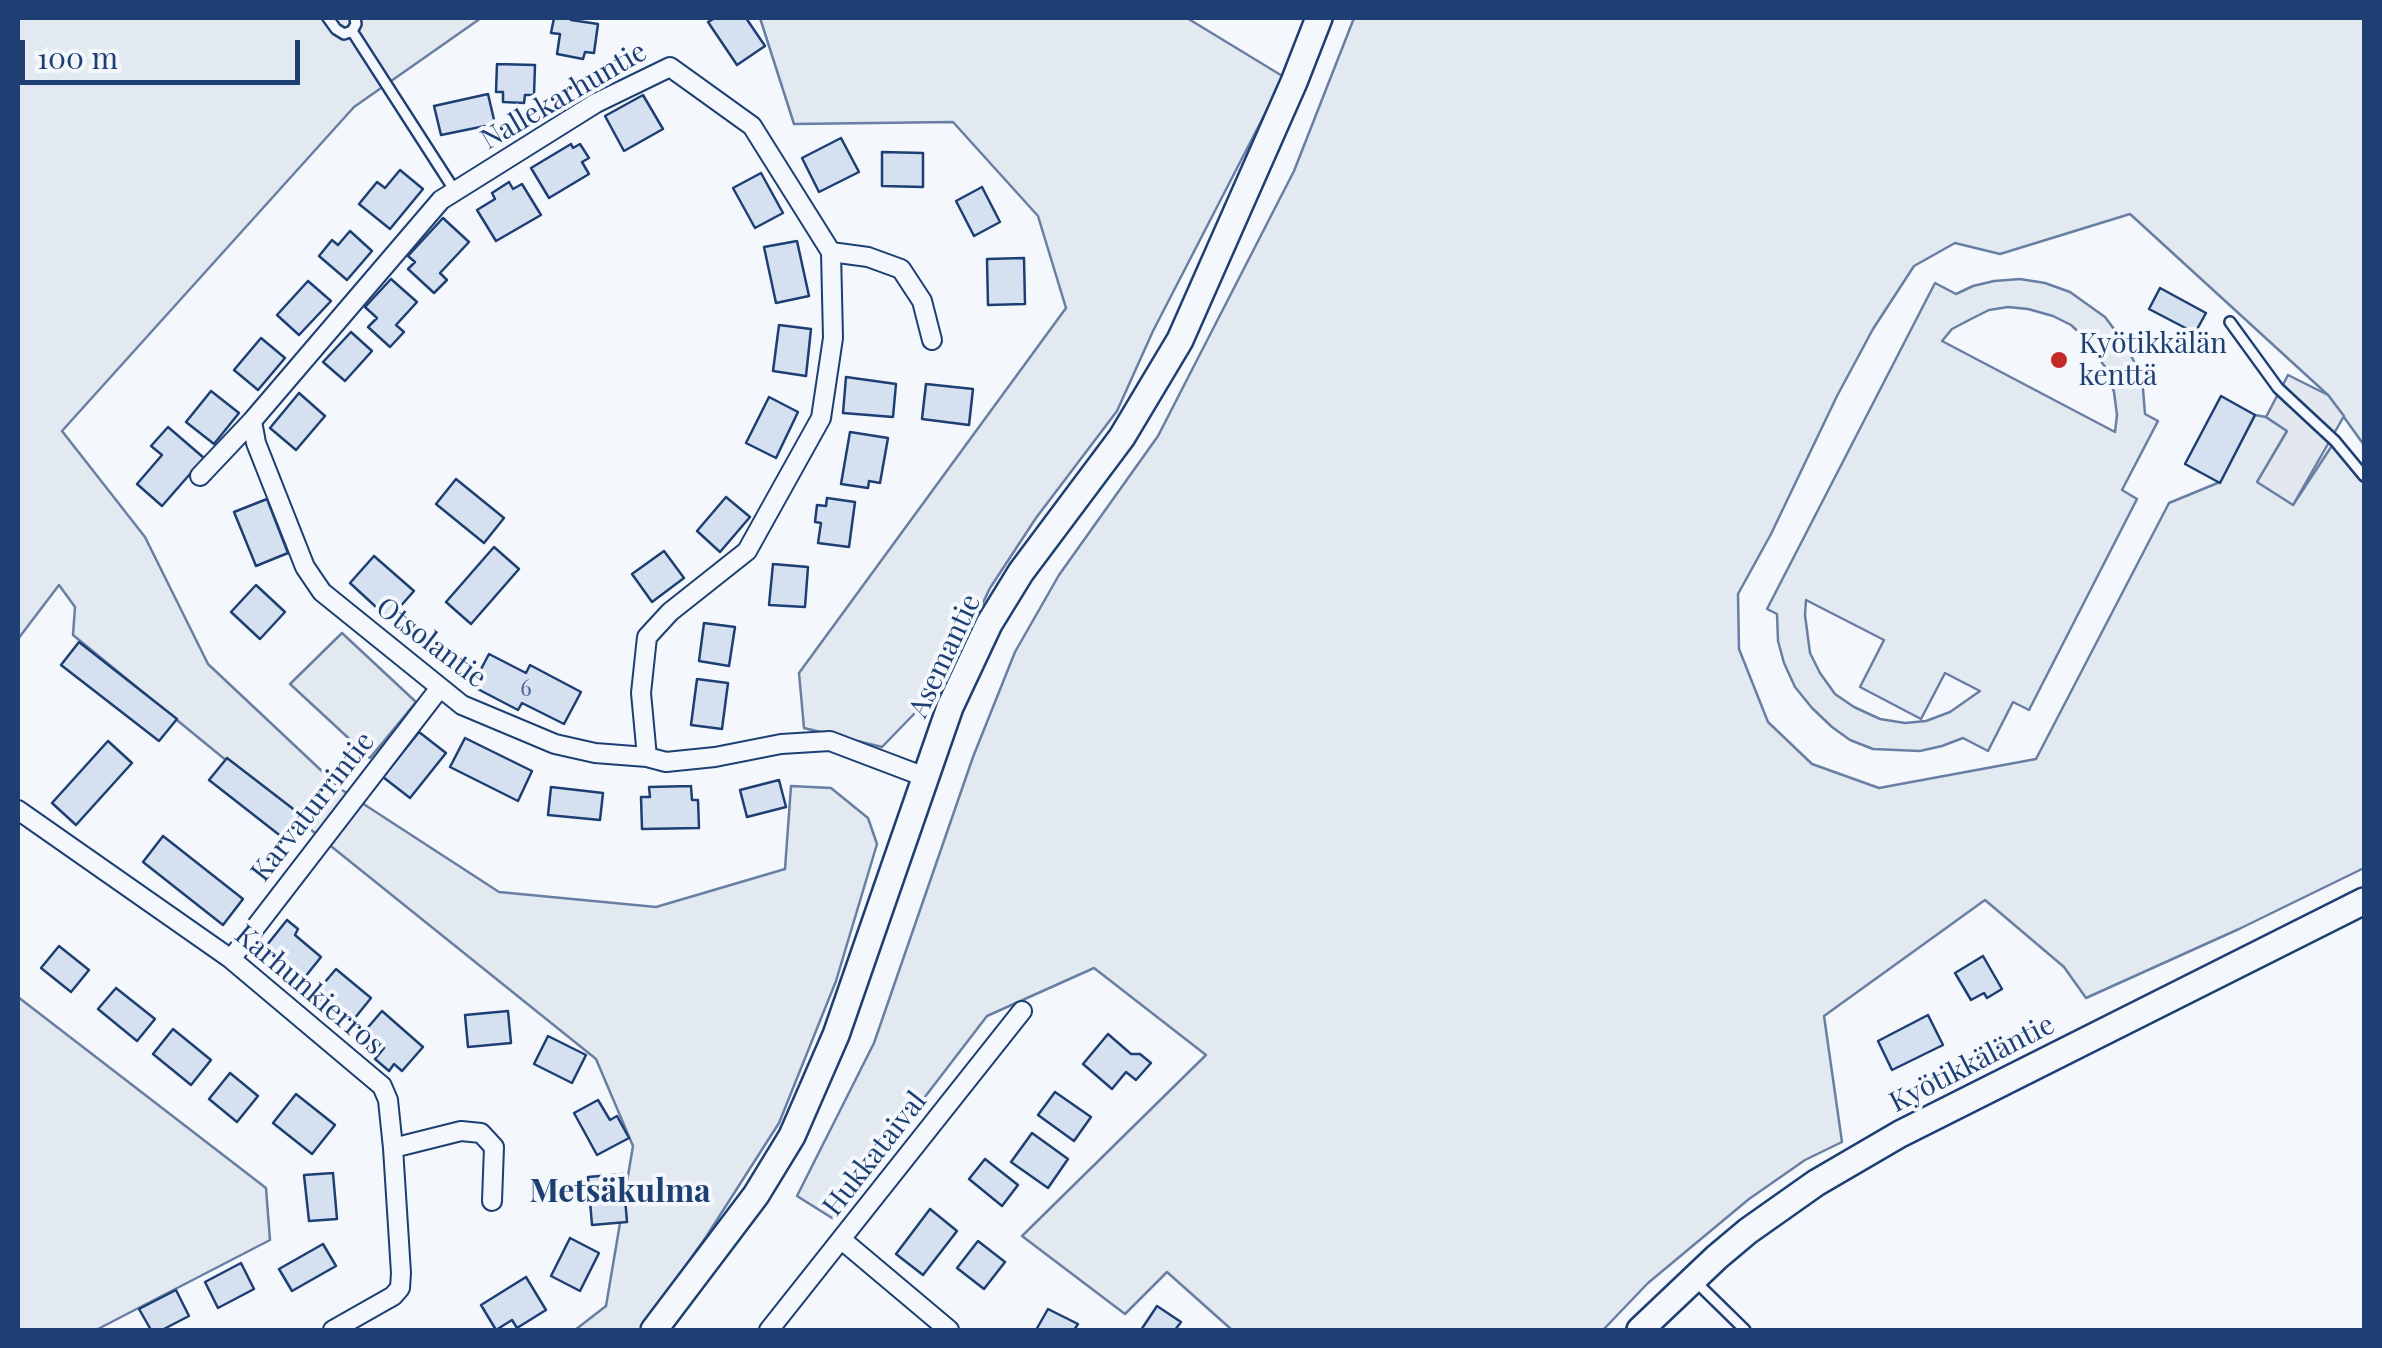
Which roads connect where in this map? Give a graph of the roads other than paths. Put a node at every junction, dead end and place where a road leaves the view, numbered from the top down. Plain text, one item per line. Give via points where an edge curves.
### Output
1 (328, 18) edge
2 (355, 18) edge
3 (1319, 18) edge
4 (352, 32) junction
5 (455, 191) junction
6 (831, 252) junction
7 (2230, 322) dead end
8 (932, 340) dead end
9 (252, 421) junction
10 (200, 476) dead end
11 (2364, 476) edge
12 (439, 689) junction
13 (646, 757) junction
14 (925, 777) junction
15 (18, 810) edge
16 (2364, 901) edge
17 (231, 958) junction
18 (1022, 1010) dead end
19 (392, 1148) junction
20 (492, 1201) dead end
21 (842, 1240) junction
22 (1693, 1279) junction
23 (333, 1330) edge
24 (654, 1330) edge
25 (769, 1330) edge
26 (949, 1330) edge
27 (1640, 1330) edge
28 (1745, 1330) edge

1 - 4 lane via 344,34
2 - 4 lane
3 - 14 main road, Asemantie via 1180,340 1122,436 988,624
4 - 5 lane
5 - 6 street, Nallekarhuntie via 596,103 670,67 752,126
5 - 9 street, Nallekarhuntie
6 - 8 street via 900,269 922,301
6 - 13 street via 834,338 821,418 747,551 647,638 641,693
7 - 11 lane via 2278,388
9 - 10 street, Nallekarhuntie
9 - 12 street, Otsolantie via 305,567 322,592
12 - 13 street, Otsolantie via 555,744
12 - 17 street, Karvaturrintie
13 - 14 street, Otsolantie via 666,762 830,741
14 - 24 main road, Asemantie via 836,1035 792,1136
15 - 17 street, Karhunkierros
16 - 22 main road, Kyötikkäläntie via 1900,1134 1748,1231
17 - 19 street, Karhunkierros via 382,1086
18 - 21 street, Hukkataival
19 - 20 street via 461,1131 482,1133 494,1147
19 - 23 street, Karhunkierros via 400,1288
21 - 25 street, Hukkataival
21 - 26 street
22 - 27 main road, Kyötikkäläntie
22 - 28 lane

